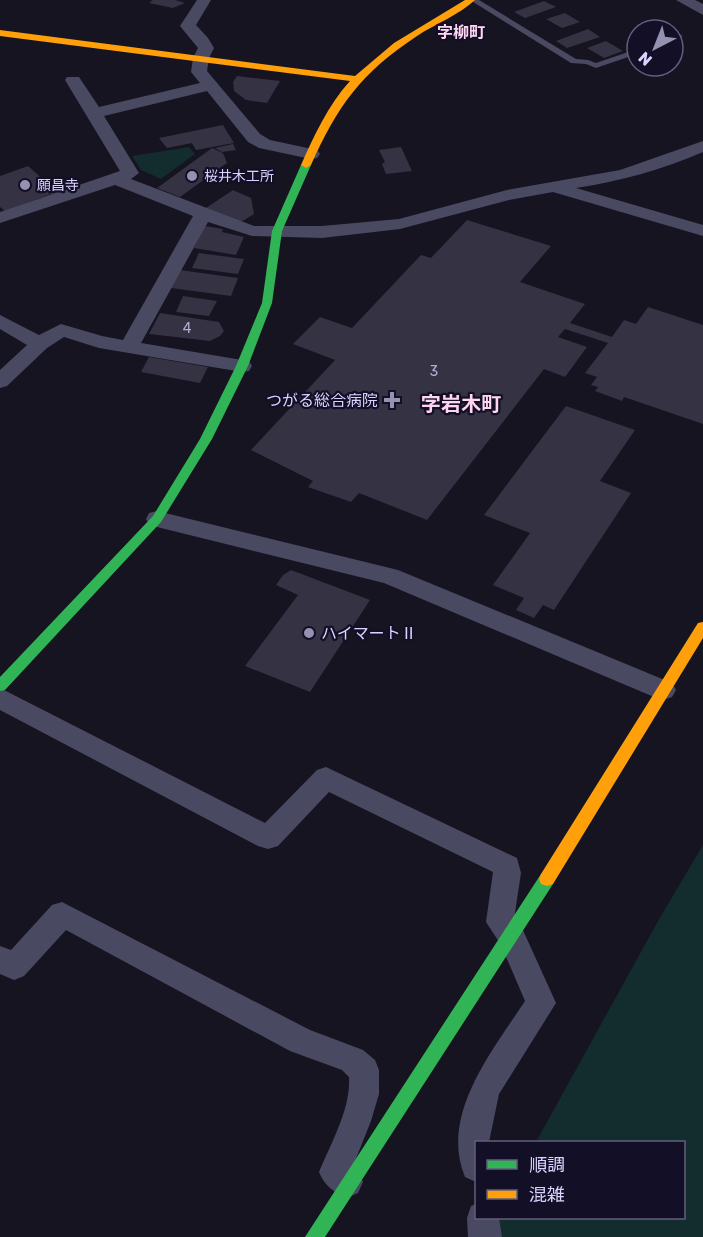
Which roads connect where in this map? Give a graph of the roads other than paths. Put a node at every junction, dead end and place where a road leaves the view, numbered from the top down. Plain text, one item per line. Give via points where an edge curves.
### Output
1 (204, 0) edge
2 (472, 0) edge
3 (683, 0) edge
4 (703, 10) edge
5 (0, 33) edge
6 (625, 55) edge
7 (201, 58) junction
8 (356, 79) junction
9 (73, 80) dead end
10 (209, 86) junction
11 (93, 113) junction
12 (703, 146) edge
13 (311, 154) junction
14 (116, 179) junction
15 (554, 188) junction
16 (203, 214) junction
17 (0, 218) edge
18 (277, 231) junction
19 (703, 231) edge
20 (0, 321) edge
21 (40, 344) junction
22 (129, 347) junction
23 (242, 366) junction
24 (0, 381) edge
25 (157, 519) junction
26 (703, 627) edge
27 (0, 686) edge
28 (663, 690) junction
29 (0, 698) edge
30 (512, 937) junction
31 (0, 959) edge
32 (475, 1154) edge
33 (349, 1183) junction
34 (483, 1219) edge
35 (314, 1237) edge
36 (485, 1237) edge

1 - 7 street via 188,26 206,48
2 - 6 lane via 574,61 596,66
2 - 8 street via 401,43
3 - 4 street
5 - 7 street
7 - 8 street
7 - 10 street via 199,72
8 - 13 street
9 - 11 street
10 - 11 street
10 - 13 street via 254,138
11 - 14 street via 130,172
12 - 15 street via 623,175
13 - 18 street
14 - 16 street
14 - 17 street
15 - 18 street via 507,195 400,224 322,232
15 - 19 street
16 - 18 street via 252,231
16 - 22 street
18 - 23 street via 267,303
20 - 21 street
21 - 22 street via 62,330
21 - 24 street
22 - 23 street
23 - 25 street via 206,439
25 - 27 street
25 - 28 street via 390,576
26 - 28 street
28 - 30 street
29 - 30 street via 268,838 326,778 507,866 500,922
30 - 32 street via 541,1003 485,1089 473,1141
30 - 33 street
31 - 33 street via 14,967 62,914 301,1041 352,1060 364,1070 366,1082 335,1172
33 - 35 street
34 - 36 street

